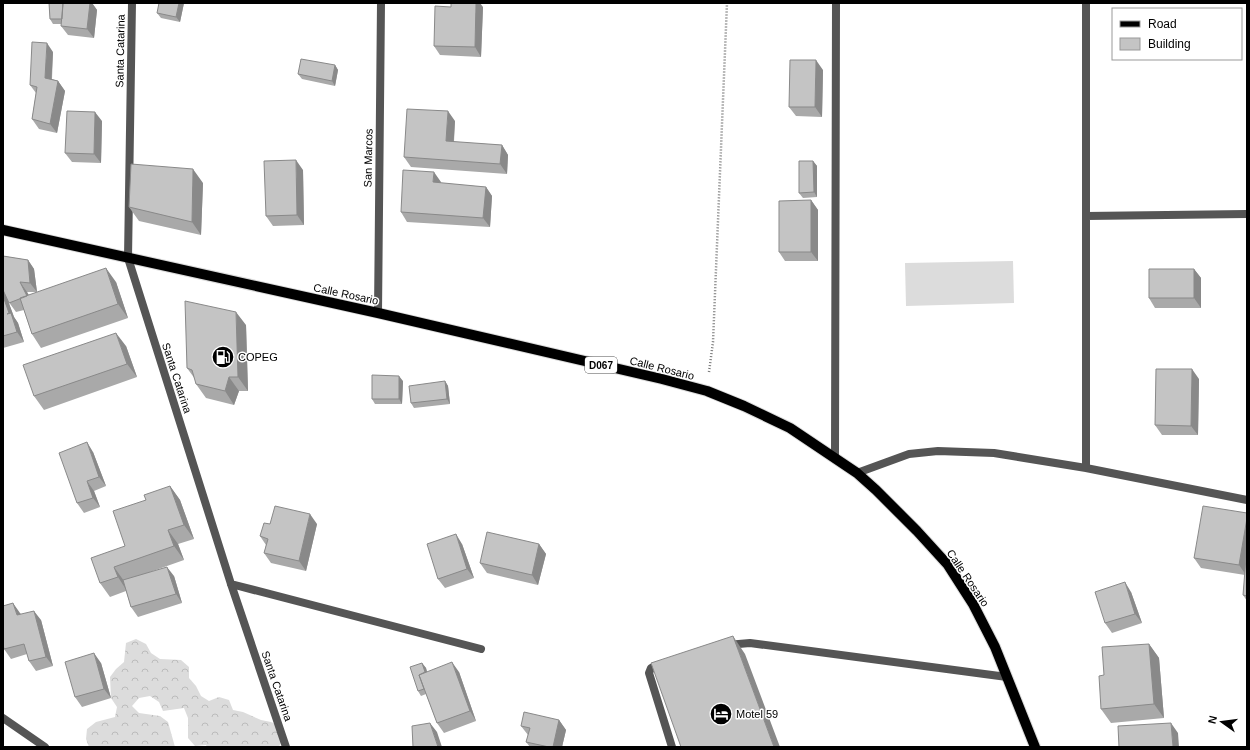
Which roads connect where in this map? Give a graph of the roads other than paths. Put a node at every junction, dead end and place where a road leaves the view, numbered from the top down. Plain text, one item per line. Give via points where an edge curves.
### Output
1 (132, 3) edge
2 (381, 3) edge
3 (836, 3) edge
4 (1086, 3) edge
5 (1247, 214) edge
6 (1086, 216) junction
7 (3, 230) edge
8 (128, 258) junction
9 (378, 313) junction
10 (835, 457) junction
11 (1086, 468) junction
12 (857, 472) junction
13 (1247, 500) edge
14 (231, 584) junction
15 (716, 648) edge
16 (481, 649) dead end
17 (670, 662) edge
18 (1007, 677) junction
19 (3, 718) edge
20 (45, 747) edge
21 (286, 747) edge
22 (672, 747) edge
23 (1035, 747) edge

1 - 8 street, Santa Catarina
2 - 9 street, San Marcos
3 - 10 street
4 - 6 street
5 - 6 street
6 - 11 street
7 - 8 main road, Calle Rosario / D067
8 - 9 main road, Calle Rosario / D067
8 - 14 street, Santa Catarina
9 - 10 main road, Calle Rosario / D067 via 662,379 707,392 790,428
10 - 12 main road, Calle Rosario / D067
11 - 12 street via 994,453 938,451 909,454
11 - 13 street
12 - 18 main road, Calle Rosario / D067 via 948,565 973,604
14 - 16 street
14 - 21 street, Santa Catarina
15 - 18 street via 750,643
17 - 22 street via 651,668 648,673
18 - 23 main road, Calle Rosario / D067
19 - 20 street

